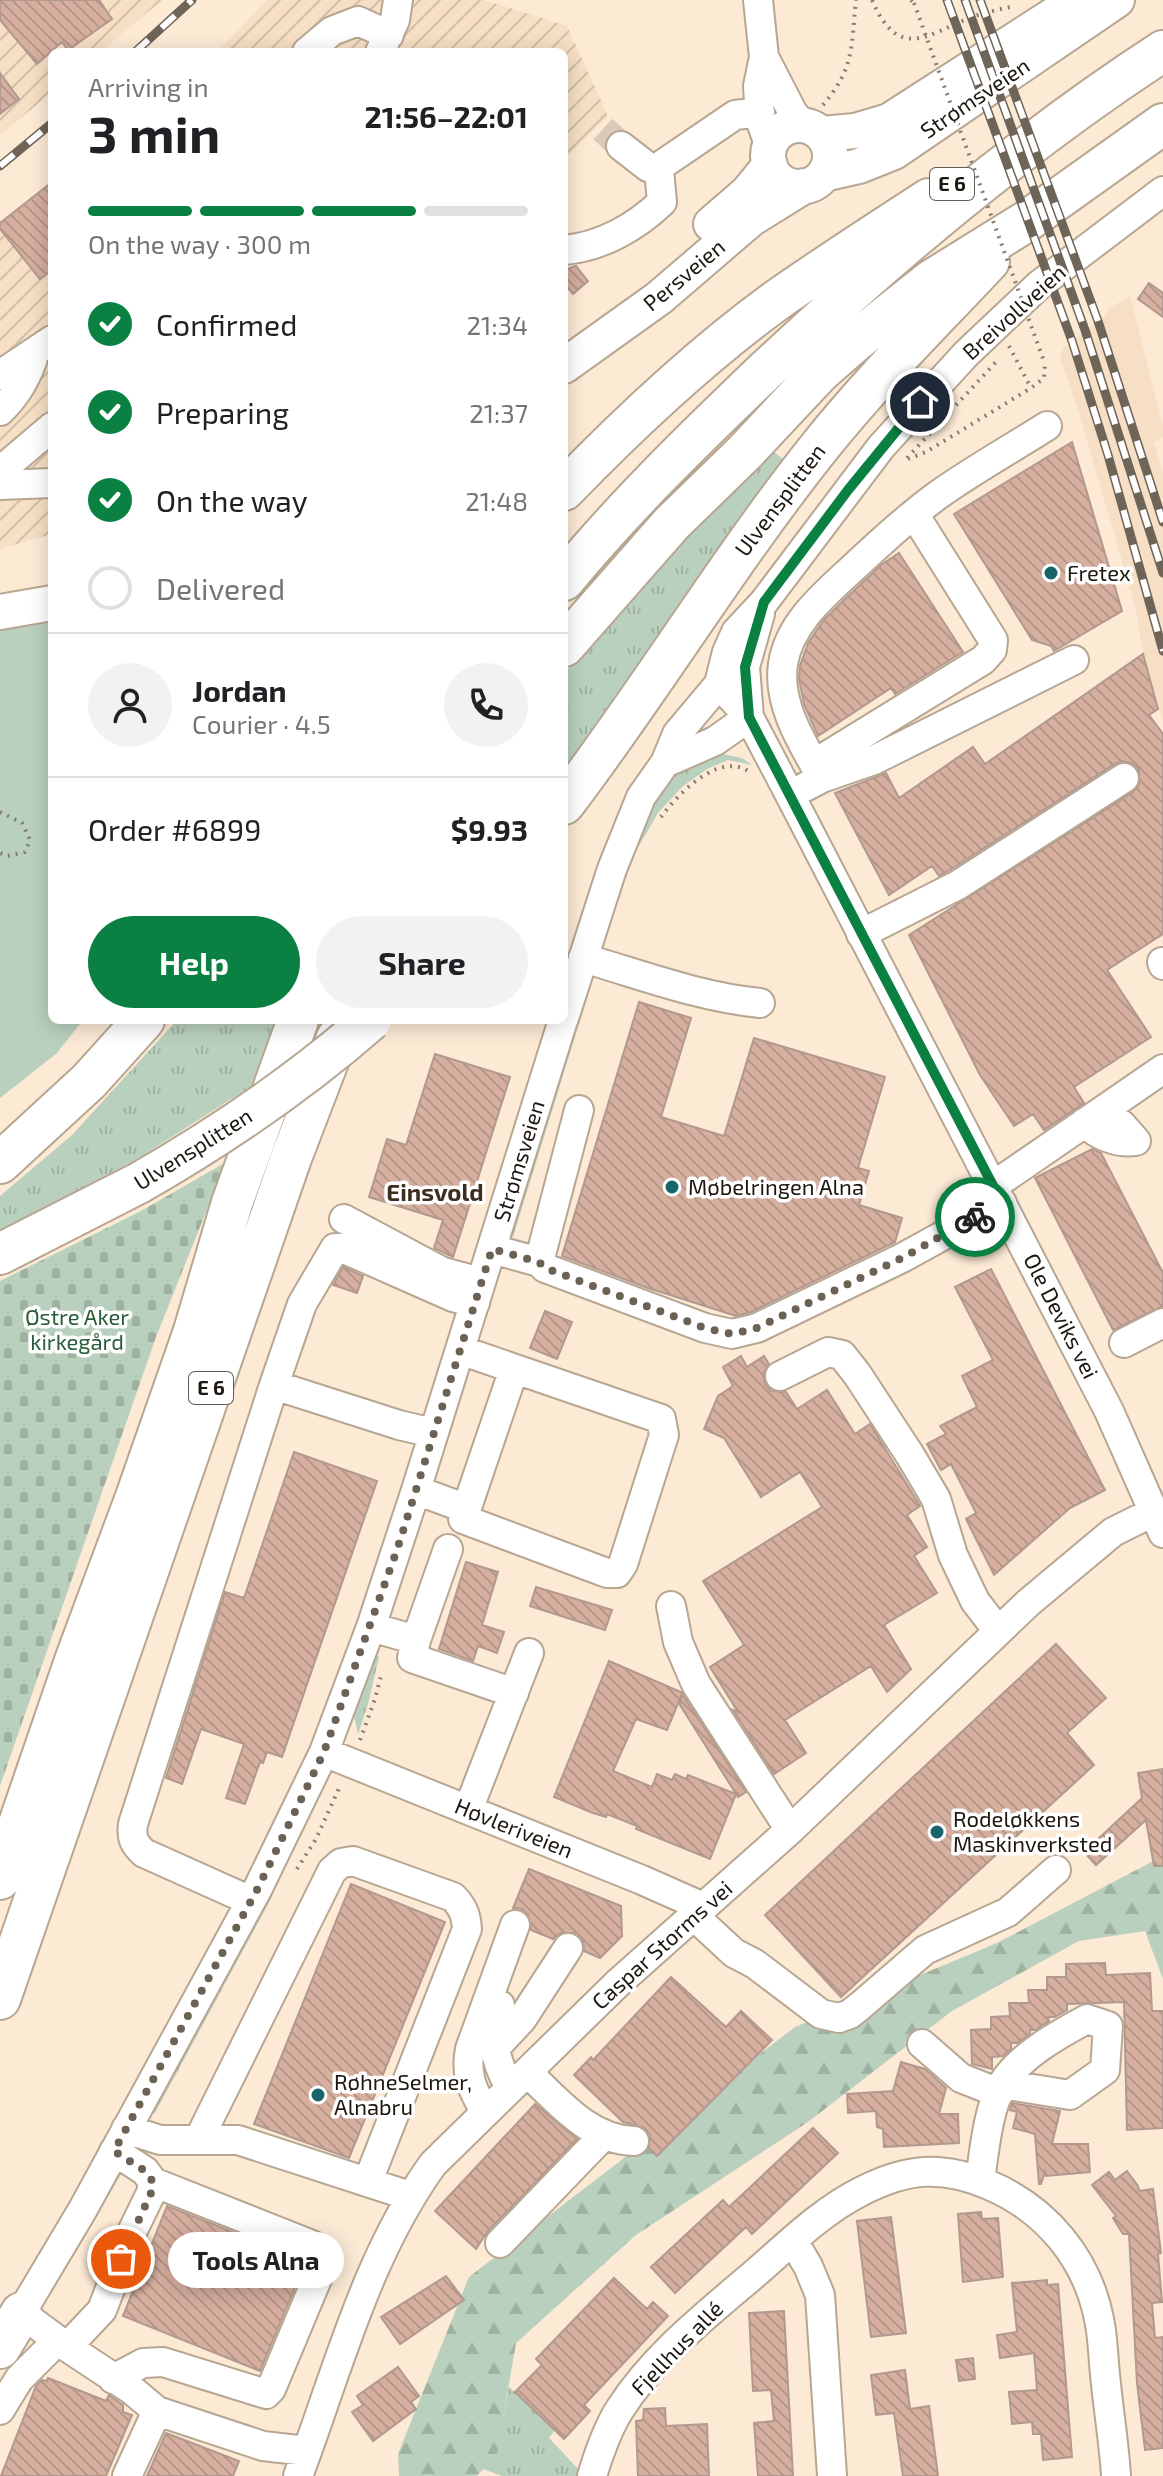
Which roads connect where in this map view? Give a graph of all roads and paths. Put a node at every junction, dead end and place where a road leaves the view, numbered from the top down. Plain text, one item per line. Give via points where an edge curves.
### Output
1 (398, 0) edge
2 (758, 0) edge
3 (856, 0) edge
4 (872, 0) edge
5 (1117, 0) edge
6 (913, 1) edge
7 (1049, 13) edge
8 (384, 43) edge
9 (312, 48) edge
10 (764, 57) junction
11 (1147, 61) edge
12 (760, 112) junction
13 (814, 123) junction
14 (1163, 124) edge
15 (621, 146) tunnel mouth
16 (770, 156) junction
17 (659, 170) junction
18 (814, 180) junction
19 (1163, 191) edge
20 (1027, 221) junction
21 (568, 250) edge
22 (1030, 320) dead end
23 (1021, 330) dead end
24 (568, 336) edge
25 (1015, 338) dead end
26 (44, 346) edge
27 (1009, 346) junction
28 (568, 363) edge
29 (0, 375) edge
30 (0, 386) edge
31 (1031, 388) junction
32 (0, 411) edge
33 (1047, 426) dead end
34 (48, 430) edge
35 (0, 471) edge
36 (48, 483) edge
37 (0, 485) edge
38 (568, 486) edge
39 (914, 514) junction
40 (568, 576) edge
41 (764, 602) junction
42 (48, 604) edge
43 (0, 612) edge
44 (568, 641) edge
45 (1074, 660) dead end
46 (719, 684) junction
47 (749, 717) junction
48 (665, 763) junction
49 (818, 771) junction
50 (1124, 778) dead end
51 (790, 795) junction
52 (568, 798) edge
53 (0, 812) edge
54 (0, 853) edge
55 (861, 934) junction
56 (583, 958) junction
57 (760, 1003) dead end
58 (568, 1004) edge
59 (140, 1024) edge
60 (297, 1024) edge
61 (343, 1024) edge
62 (366, 1024) edge
63 (562, 1024) edge
64 (1163, 1069) edge
65 (579, 1110) dead end
66 (0, 1163) edge
67 (997, 1194) junction
68 (344, 1219) dead end
69 (492, 1249) junction
70 (0, 1254) edge
71 (539, 1262) junction
72 (478, 1292) junction
73 (1163, 1323) edge
74 (1124, 1343) dead end
75 (460, 1350) junction
76 (514, 1369) junction
77 (780, 1376) dead end
78 (274, 1385) junction
79 (433, 1433) junction
80 (416, 1490) junction
81 (467, 1509) junction
82 (1160, 1520) edge
83 (448, 1549) dead end
84 (671, 1606) dead end
85 (371, 1627) junction
86 (998, 1631) junction
87 (416, 1640) junction
88 (529, 1653) dead end
89 (514, 1693) junction
90 (324, 1752) junction
91 (468, 1810) junction
92 (790, 1830) junction
93 (1056, 1870) dead end
94 (0, 1879) edge
95 (251, 1901) junction
96 (698, 1911) junction
97 (520, 1928) dead end
98 (568, 1948) dead end
99 (0, 1999) edge
100 (922, 2044) dead end
101 (482, 2049) junction
102 (518, 2080) junction
103 (485, 2111) junction
104 (603, 2136) junction
105 (199, 2139) junction
106 (120, 2140) junction
107 (634, 2141) dead end
108 (368, 2181) junction
109 (980, 2181) junction
110 (153, 2182) junction
111 (410, 2196) junction
112 (793, 2241) junction
113 (500, 2243) dead end
114 (21, 2313) junction
115 (62, 2344) junction
116 (0, 2348) edge
117 (113, 2379) junction
118 (0, 2410) edge
119 (157, 2411) junction
120 (302, 2464) edge
121 (127, 2476) edge
122 (592, 2476) edge
123 (832, 2476) edge
124 (1116, 2476) edge

1 - 8 street
2 - 10 street
3 - 13 path via 852,55
4 - 7 path via 885,24 910,41 974,16
5 - 7 main road, Strømsveien
6 - 31 path, bridge via 1045,364 1044,378
7 - 13 main road, Strømsveien via 889,121 855,131
7 - 18 main road, Strømsveien via 894,152
8 - 9 street via 358,21 332,31
10 - 12 street
10 - 13 street via 793,113
11 - 38 highway, E 6 via 777,301 662,395
11 - 40 highway, E 6 via 970,194 806,333 660,475
12 - 16 street
12 - 17 street via 735,115
13 - 16 main road via 786,128 773,139
13 - 18 main road via 830,154
14 - 20 highway
15 - 17 street
16 - 18 main road via 774,173 787,184
16 - 24 main road, Persveien via 748,192
17 - 21 street via 662,202 646,217 620,233
18 - 28 main road, Persveien via 751,219 659,298
19 - 41 street, Breivollveien via 1039,285 957,364 881,447
20 - 44 highway via 932,280 819,373 672,523
20 - 52 highway, Ulvensplitten via 822,444
22 - 23 path
25 - 27 path
26 - 29 street
26 - 30 street
26 - 32 street via 14,398
27 - 31 path
27 - 31 path via 905,460
33 - 39 street
34 - 35 street
36 - 37 street
39 - 49 street via 822,596 787,649 782,680 786,701
39 - 49 street via 993,640 992,650
41 - 46 street, Breivollveien via 736,632
41 - 47 street, Breivollveien via 745,667
42 - 43 main road
45 - 49 street via 874,760
46 - 47 street, Ole Deviks vei
46 - 48 street, Strømsveien via 677,734
47 - 48 street via 715,741
47 - 51 street, Ole Deviks vei
48 - 56 street, Strømsveien via 641,797 624,835
49 - 51 street
50 - 55 street via 958,885
51 - 55 street, Ole Deviks vei
53 - 54 path via 22,823 30,840 25,852
55 - 67 street, Ole Deviks vei
56 - 57 street via 724,999
56 - 58 street, Strømsveien
59 - 66 highway via 89,1081
60 - 94 highway, E 6
61 - 99 highway, E 6 via 291,1158
62 - 70 highway, Ulvensplitten, bridge via 258,1110 139,1183
63 - 69 street, Strømsveien
64 - 67 street via 1084,1123
65 - 71 street
67 - 71 street via 902,1258 757,1328 732,1334
67 - 82 street, Ole Deviks vei
68 - 72 street
69 - 71 street
69 - 72 street, Strømsveien
72 - 75 street, Strømsveien
72 - 78 street via 453,1297 335,1248 302,1304
73 - 74 street
75 - 76 street
75 - 79 street, Strømsveien
76 - 81 street
76 - 81 street via 661,1419 664,1435 623,1564 617,1573 607,1573 468,1522 463,1519
77 - 86 street via 828,1352 842,1355 936,1499 953,1555 975,1601
78 - 79 street
78 - 95 street via 132,1835 144,1853
79 - 80 street, Strømsveien
80 - 81 street
80 - 85 street, Strømsveien
82 - 86 street, Caspar Storms vei via 1113,1532
83 - 87 street
84 - 92 street via 678,1642 696,1684
85 - 87 street
85 - 90 street, Strømsveien
86 - 92 street, Caspar Storms vei
87 - 89 street via 412,1658
88 - 89 street
89 - 91 street
90 - 91 street, Høvleriveien
90 - 95 street, Strømsveien
91 - 96 street, Høvleriveien
92 - 96 street, Caspar Storms vei
93 - 96 street via 1008,1912 925,1950 839,2018 821,2014 734,1953
95 - 106 street, Strømsveien
96 - 102 street, Caspar Storms vei
97 - 101 street
98 - 101 street via 522,2019
100 - 109 street via 961,2078 1001,2088
101 - 102 street
101 - 103 street via 467,2065
102 - 103 street, Caspar Storms vei
102 - 104 street
103 - 111 street, Caspar Storms vei
104 - 107 street
104 - 113 street
105 - 106 street
105 - 108 street via 238,2140
105 - 108 street via 332,1871 353,1861 453,1897 462,1906 467,1929
106 - 110 street
106 - 114 street, Strømsveien
108 - 111 street
109 - 112 street, Fjellhus allé via 957,2172 909,2173 863,2191
109 - 124 street, Fjellhus allé via 1045,2219 1087,2279 1100,2321
110 - 115 street via 102,2310
110 - 117 street via 312,2245 325,2260 266,2394 163,2362 143,2363
111 - 120 street, Caspar Storms vei via 358,2307
112 - 122 street, Fjellhus allé via 700,2319 649,2371 610,2425
112 - 123 street via 820,2295
114 - 115 street
114 - 116 highway
115 - 117 street
115 - 118 street via 19,2379
117 - 119 street
119 - 120 street
119 - 121 street

